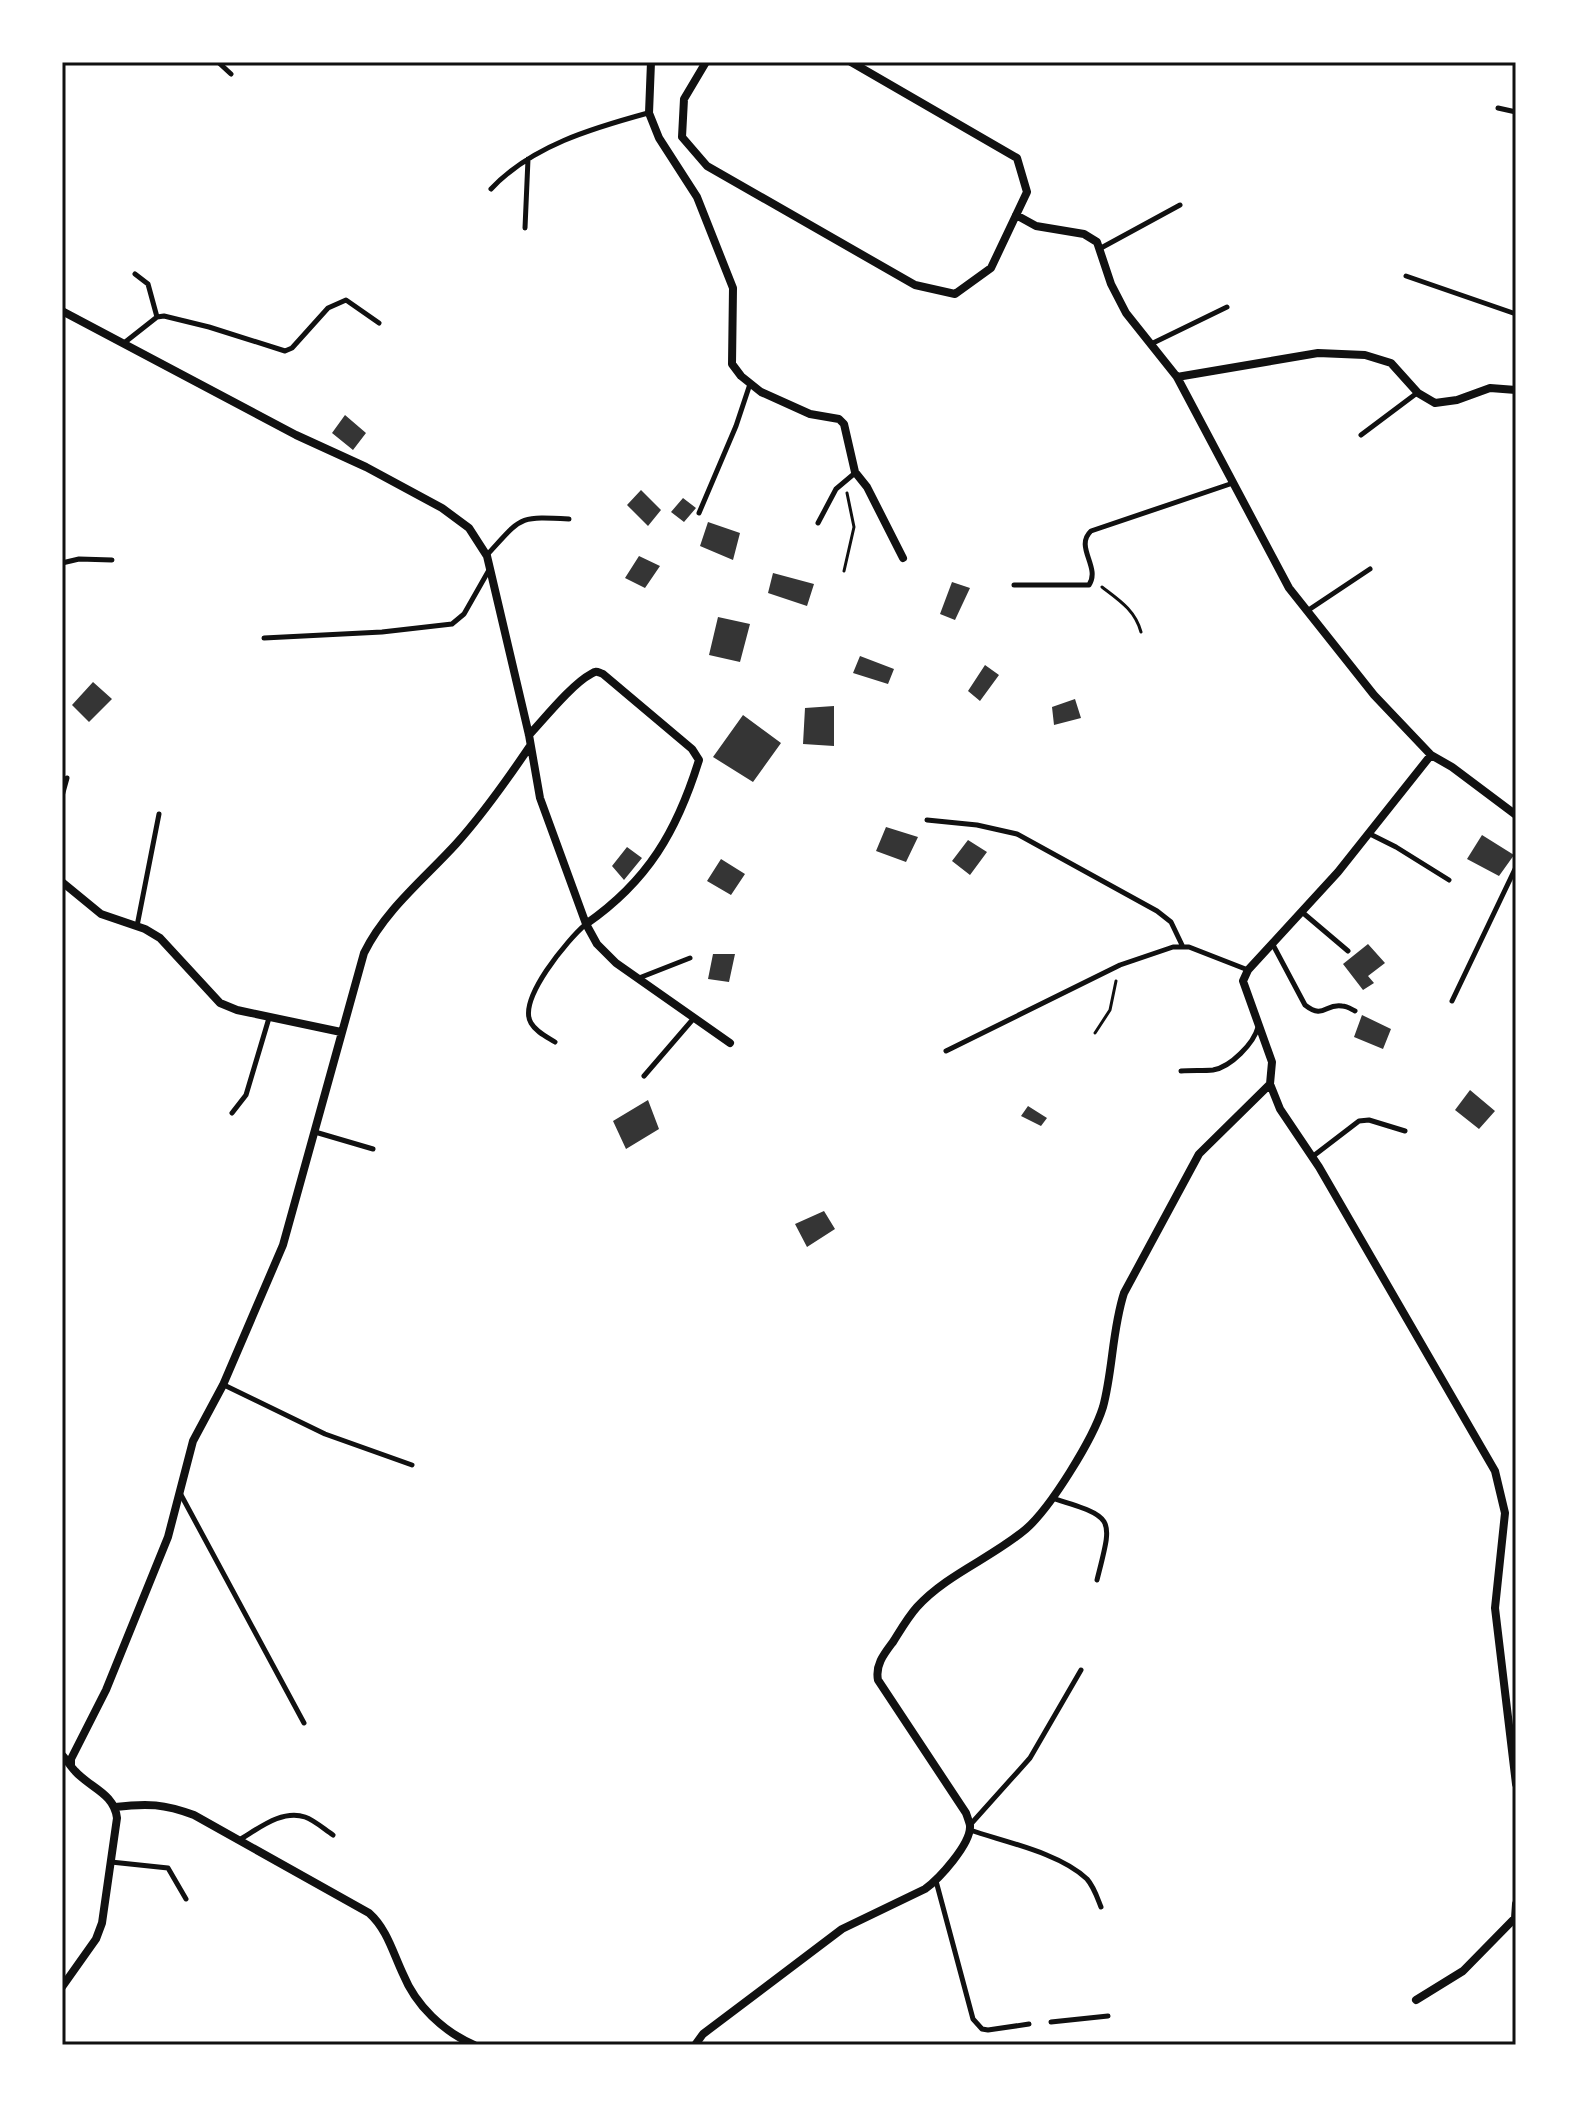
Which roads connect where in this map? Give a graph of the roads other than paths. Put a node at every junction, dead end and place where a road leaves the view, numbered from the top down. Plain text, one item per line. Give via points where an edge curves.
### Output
1 (218, 62) edge
2 (651, 62) edge
3 (706, 62) edge
4 (851, 62) edge
5 (231, 74) dead end
6 (1498, 108) dead end
7 (1516, 112) edge
8 (649, 113) junction
9 (528, 158) junction
10 (491, 189) dead end
11 (1180, 205) dead end
12 (1016, 215) junction
13 (525, 228) dead end
14 (1101, 248) junction
15 (135, 274) dead end
16 (1406, 276) dead end
17 (1227, 307) dead end
18 (62, 311) edge
19 (1516, 314) edge
20 (157, 317) junction
21 (379, 323) dead end
22 (123, 343) junction
23 (1151, 344) junction
24 (1177, 377) junction
25 (750, 383) junction
26 (1516, 390) edge
27 (1418, 393) junction
28 (1361, 435) dead end
29 (855, 472) junction
30 (1234, 483) junction
31 (699, 513) dead end
32 (569, 519) dead end
33 (818, 523) dead end
34 (487, 556) junction
35 (903, 558) dead end
36 (112, 560) dead end
37 (62, 563) edge
38 (489, 569) junction
39 (1370, 569) dead end
40 (1014, 585) dead end
41 (1307, 611) junction
42 (264, 638) dead end
43 (529, 735) junction
44 (530, 746) junction
45 (1431, 755) junction
46 (67, 778) dead end
47 (62, 796) edge
48 (159, 814) dead end
49 (1516, 815) edge
50 (927, 820) dead end
51 (1370, 834) junction
52 (1516, 867) edge
53 (1449, 880) dead end
54 (62, 882) edge
55 (1302, 912) junction
56 (586, 924) junction
57 (137, 926) junction
58 (1272, 943) junction
59 (1182, 945) junction
60 (1348, 951) dead end
61 (690, 958) dead end
62 (1248, 970) junction
63 (638, 978) junction
64 (1452, 1001) dead end
65 (1355, 1011) dead end
66 (269, 1017) junction
67 (695, 1017) junction
68 (1258, 1026) junction
69 (341, 1032) junction
70 (555, 1042) dead end
71 (730, 1043) dead end
72 (946, 1051) dead end
73 (1181, 1071) dead end
74 (644, 1076) dead end
75 (1270, 1084) junction
76 (232, 1113) dead end
77 (1405, 1131) dead end
78 (315, 1132) junction
79 (373, 1149) dead end
80 (1312, 1157) junction
81 (223, 1385) junction
82 (412, 1465) dead end
83 (180, 1492) junction
84 (1051, 1498) junction
85 (1097, 1580) dead end
86 (1081, 1670) dead end
87 (304, 1723) dead end
88 (62, 1755) edge
89 (71, 1765) junction
90 (1516, 1784) edge
91 (115, 1807) junction
92 (970, 1827) junction
93 (333, 1835) dead end
94 (239, 1840) junction
95 (111, 1862) junction
96 (936, 1881) junction
97 (186, 1899) dead end
98 (1516, 1904) edge
99 (1101, 1907) dead end
100 (1516, 1918) edge
101 (62, 1987) edge
102 (1416, 2000) dead end
103 (1108, 2016) dead end
104 (1051, 2022) dead end
105 (1029, 2024) dead end
106 (474, 2045) edge
107 (695, 2045) edge

1 - 5 lane
2 - 8 street
3 - 12 street via 684,99 682,137 707,166 915,285 955,294 991,268
4 - 12 street via 1017,158 1027,192
6 - 7 lane
8 - 9 lane
8 - 25 street via 697,197 726,269 733,288 732,364
9 - 10 lane
9 - 13 lane
11 - 14 lane
12 - 14 street via 1036,226 1092,236
14 - 23 street via 1126,313
15 - 20 lane via 148,284
16 - 19 lane
17 - 23 lane
18 - 22 street
20 - 21 lane via 285,351 339,302 353,303
20 - 22 lane
22 - 34 street via 442,508 469,528
23 - 24 street
24 - 27 street via 1318,353 1365,355 1391,363
24 - 30 street
25 - 29 street via 810,414 839,419 847,431
25 - 31 lane
26 - 27 street via 1490,388 1435,403
27 - 28 lane
29 - 33 lane via 836,489
29 - 35 street
30 - 40 lane via 1091,531 1084,543 1093,580 1089,585
30 - 41 street via 1289,588
32 - 34 lane via 519,521
34 - 38 street
36 - 37 lane
38 - 42 lane via 464,614 452,624
38 - 43 street
39 - 41 lane
41 - 45 street via 1374,695
43 - 44 street
43 - 56 street via 597,672 699,760 667,841 641,876
44 - 56 street via 540,798
44 - 69 street via 484,812 372,936
45 - 49 street
45 - 51 street
46 - 47 lane
48 - 57 lane
50 - 59 lane via 1017,834 1157,911 1171,922
51 - 53 lane
51 - 55 street
52 - 64 lane
54 - 57 street via 101,914
55 - 58 street
55 - 60 lane
56 - 63 street via 597,944
56 - 70 lane via 563,947 530,999 530,1022
57 - 66 street via 160,938 220,1003
58 - 62 street
58 - 65 lane via 1312,1011 1342,1006
59 - 62 lane
59 - 72 lane via 1120,965
61 - 63 lane
62 - 68 street via 1243,981
63 - 67 street
66 - 69 street
66 - 76 lane via 246,1095
67 - 71 street
67 - 74 lane
68 - 73 lane via 1229,1063
68 - 75 street via 1272,1062
69 - 78 street
75 - 80 street
75 - 84 street via 1199,1154 1124,1293 1103,1405 1093,1433
77 - 80 lane via 1359,1121
78 - 79 lane
78 - 81 street via 283,1245
80 - 90 street via 1495,1471 1505,1513 1495,1608
81 - 82 lane via 325,1434
81 - 83 street via 193,1441
83 - 87 lane
83 - 89 street via 157,1565
84 - 85 lane via 1090,1510 1108,1528
84 - 92 street via 1025,1530 916,1608 876,1671
86 - 92 lane via 1030,1758
88 - 89 street
89 - 91 street
91 - 94 street via 168,1805
91 - 95 street
92 - 96 street
92 - 99 lane via 1081,1874
93 - 94 lane via 305,1817 293,1816 274,1819
94 - 106 street via 369,1913 384,1931 419,2003 437,2023
95 - 97 lane via 168,1868
95 - 101 street via 96,1939
96 - 105 lane via 976,2024 988,2030
96 - 107 street via 842,1929
98 - 100 street
100 - 102 street via 1463,1971
103 - 104 lane

